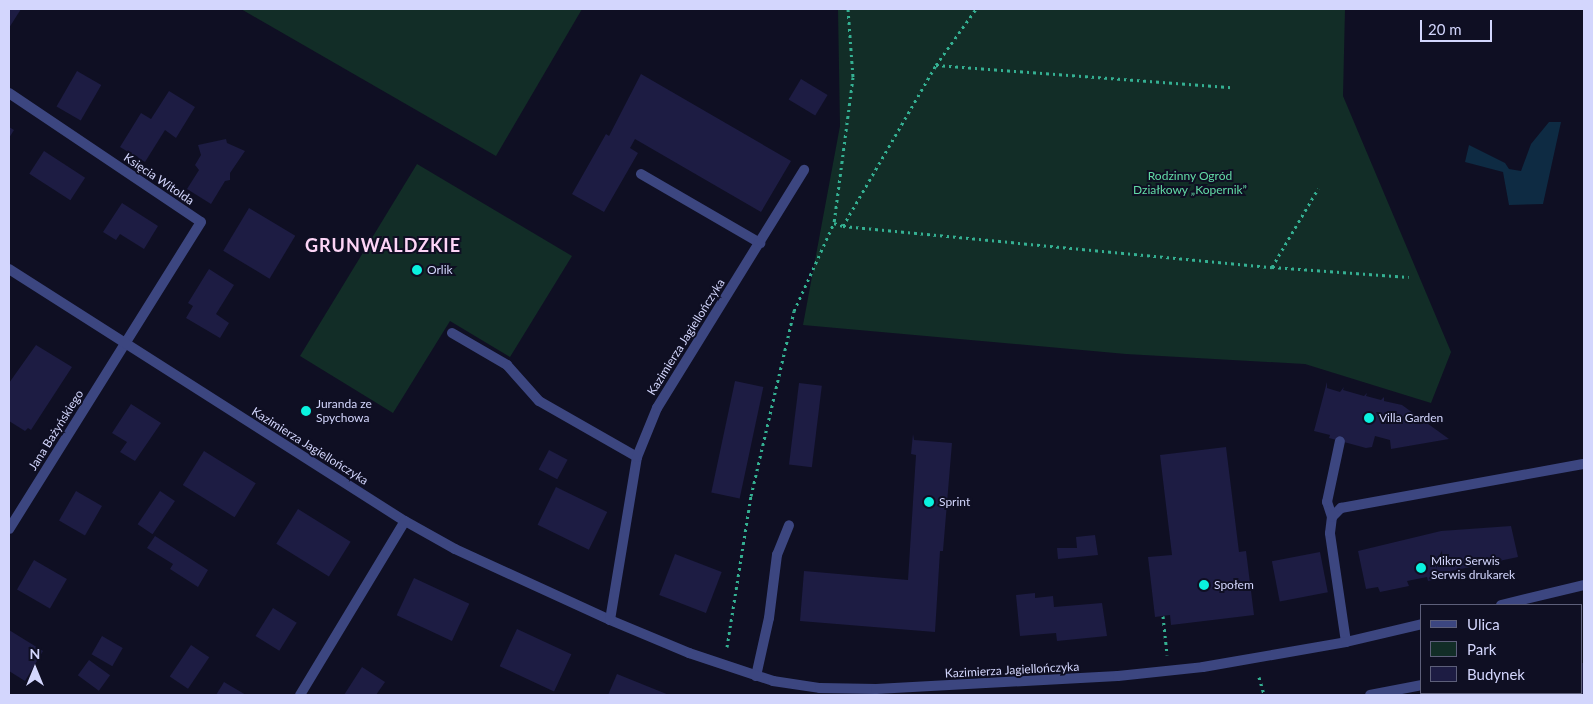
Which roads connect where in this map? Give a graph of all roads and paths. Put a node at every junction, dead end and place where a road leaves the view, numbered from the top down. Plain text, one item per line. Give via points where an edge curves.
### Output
1 (848, 9) edge
2 (976, 9) edge
3 (936, 65) junction
4 (1231, 87) dead end
5 (9, 93) edge
6 (804, 170) dead end
7 (641, 174) dead end
8 (1318, 190) dead end
9 (834, 224) junction
10 (843, 226) junction
11 (760, 243) junction
12 (1272, 267) junction
13 (9, 269) edge
14 (1410, 277) dead end
15 (452, 332) dead end
16 (124, 344) junction
17 (1340, 441) dead end
18 (637, 456) junction
19 (1583, 464) dead end
20 (1332, 517) junction
21 (405, 520) junction
22 (789, 525) dead end
23 (9, 529) edge
24 (1584, 585) edge
25 (1505, 604) edge
26 (1163, 616) dead end
27 (610, 620) junction
28 (1420, 624) edge
29 (1346, 642) junction
30 (1168, 656) dead end
31 (720, 664) junction
32 (756, 676) junction
33 (1259, 677) dead end
34 (1014, 684) junction
35 (1420, 685) edge
36 (300, 695) edge
37 (1015, 695) edge
38 (1264, 695) edge
39 (1370, 695) edge

1 - 9 path via 853,77
2 - 3 path
3 - 4 path
3 - 10 path
5 - 16 street, Księcia Witolda via 201,222
6 - 11 street, Kazimierza Jagiellończyka
7 - 11 street
8 - 12 path
9 - 10 path
9 - 31 path via 794,311 751,496 726,649
10 - 12 path
11 - 18 street, Kazimierza Jagiellończyka via 657,408
12 - 14 path
13 - 16 street, Kazimierza Jagiellończyka
15 - 18 street via 507,365 539,401
16 - 21 street, Kazimierza Jagiellończyka
16 - 23 street, Jana Bażyńskiego
17 - 20 street via 1327,502
18 - 27 street, Kazimierza Jagiellończyka
19 - 20 street via 1340,508
20 - 29 street via 1330,533
21 - 27 street, Kazimierza Jagiellończyka via 455,548
21 - 36 street
22 - 32 street via 777,555 769,618
24 - 25 street
26 - 30 path
27 - 31 street, Kazimierza Jagiellończyka
28 - 29 street, Kazimierza Jagiellończyka
29 - 34 street, Kazimierza Jagiellończyka via 1202,667
31 - 32 street, Kazimierza Jagiellończyka
32 - 34 street, Kazimierza Jagiellończyka via 820,688
33 - 38 path
34 - 37 street
35 - 39 street

